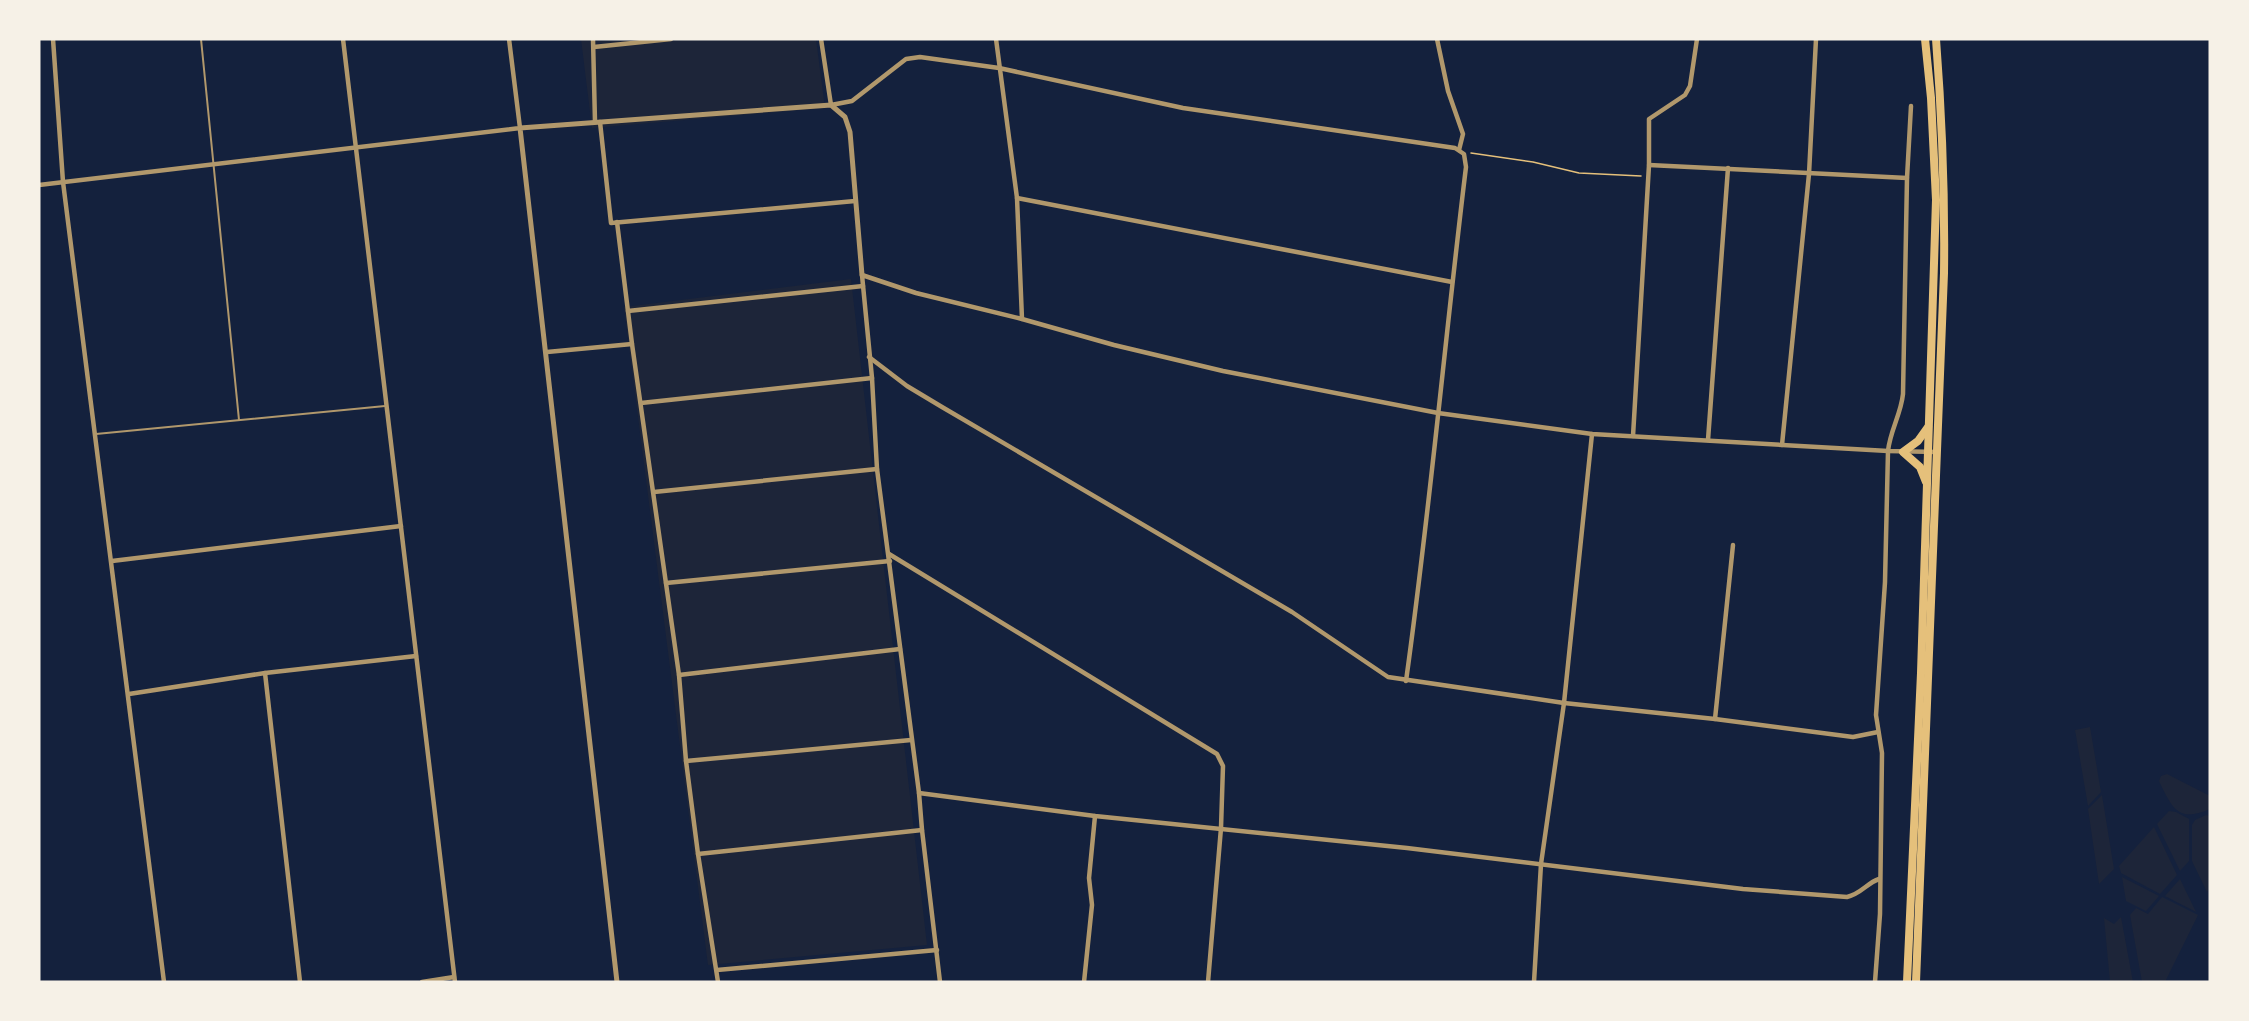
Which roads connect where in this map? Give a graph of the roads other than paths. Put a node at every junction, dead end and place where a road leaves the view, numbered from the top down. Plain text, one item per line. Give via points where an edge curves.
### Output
1 (53, 39) edge
2 (201, 39) edge
3 (343, 39) edge
4 (509, 39) edge
5 (593, 39) edge
6 (671, 39) edge
7 (821, 39) edge
8 (996, 39) edge
9 (1437, 39) edge
10 (1696, 39) edge
11 (1816, 39) edge
12 (1925, 39) edge
13 (1936, 39) edge
14 (594, 47) junction
15 (999, 68) junction
16 (831, 105) junction
17 (1911, 106) dead end
18 (597, 122) junction
19 (520, 128) junction
20 (355, 147) junction
21 (1459, 150) junction
22 (214, 163) junction
23 (1649, 165) junction
24 (1728, 168) junction
25 (1809, 174) junction
26 (1907, 178) junction
27 (63, 182) junction
28 (39, 185) edge
29 (1017, 198) junction
30 (855, 201) junction
31 (614, 222) junction
32 (862, 275) junction
33 (1452, 282) junction
34 (863, 286) junction
35 (628, 311) junction
36 (1022, 319) junction
37 (632, 344) junction
38 (547, 352) junction
39 (869, 357) junction
40 (872, 378) junction
41 (641, 403) junction
42 (388, 405) junction
43 (1438, 413) junction
44 (1930, 417) junction
45 (239, 420) junction
46 (96, 434) junction
47 (1592, 434) junction
48 (1633, 436) junction
49 (1708, 440) junction
50 (1782, 445) junction
51 (1888, 451) junction
52 (1903, 452) junction
53 (1929, 452) junction
54 (1938, 452) junction
55 (877, 469) junction
56 (1928, 488) junction
57 (654, 492) junction
58 (401, 526) junction
59 (1733, 545) dead end
60 (889, 554) junction
61 (112, 561) junction
62 (890, 561) junction
63 (666, 583) junction
64 (900, 649) junction
65 (416, 656) junction
66 (265, 673) junction
67 (679, 675) junction
68 (1406, 681) junction
69 (129, 694) junction
70 (1564, 704) junction
71 (1715, 719) junction
72 (1878, 732) junction
73 (911, 740) junction
74 (686, 761) junction
75 (919, 793) junction
76 (1095, 816) junction
77 (1221, 828) junction
78 (922, 830) junction
79 (698, 854) junction
80 (1541, 864) junction
81 (1880, 879) junction
82 (937, 950) junction
83 (717, 970) junction
84 (454, 979) edge
85 (164, 982) edge
86 (300, 982) edge
87 (422, 982) edge
88 (617, 982) edge
89 (718, 982) edge
90 (940, 982) edge
91 (1084, 982) edge
92 (1208, 982) edge
93 (1534, 982) edge
94 (1875, 982) edge
95 (1907, 982) edge
96 (1916, 982) edge

1 - 27 street
2 - 22 lane
3 - 20 street
4 - 19 street
5 - 14 street
6 - 14 street
7 - 16 street
8 - 15 street
9 - 21 street via 1448,91 1463,134
10 - 23 street via 1690,86 1684,95 1649,119
11 - 25 street
12 - 44 highway via 1936,200
13 - 54 highway via 1945,199
14 - 18 street
15 - 16 street via 920,57 906,59 852,101
15 - 21 street via 1183,108
15 - 29 street
16 - 18 street
16 - 30 street via 845,117 850,132
17 - 26 street
18 - 19 street
18 - 31 street
19 - 20 street
19 - 38 street
20 - 22 street
20 - 42 street
21 - 33 street via 1464,154 1466,167
22 - 27 street
22 - 45 lane
23 - 24 street
23 - 48 street
24 - 25 street
24 - 49 street
25 - 26 street
25 - 50 street
26 - 51 street via 1903,394
27 - 28 street
27 - 46 street
29 - 33 street
29 - 36 street
30 - 31 street
30 - 32 street
31 - 35 street
32 - 34 street
32 - 36 street via 916,293
33 - 43 street
34 - 35 street
34 - 39 street
35 - 37 street
36 - 43 street via 1223,371
37 - 38 street
37 - 41 street
38 - 88 street
39 - 40 street
39 - 68 street via 907,386 1292,612 1388,677
40 - 41 street
40 - 55 street
41 - 57 street
42 - 45 lane
42 - 58 street
43 - 47 street
43 - 68 street
44 - 52 highway via 1924,434
44 - 53 highway
45 - 46 lane
46 - 61 street
47 - 48 street
47 - 70 street
48 - 49 street
49 - 50 street
50 - 51 street
51 - 52 street
51 - 72 street
52 - 53 street
52 - 56 highway via 1920,467
53 - 54 street
53 - 56 highway
54 - 96 highway
55 - 57 street
55 - 60 street
56 - 95 highway
57 - 63 street
58 - 61 street
58 - 65 street
59 - 71 street
60 - 62 street
60 - 77 street via 1217,754 1223,766
61 - 69 street
62 - 63 street
62 - 64 street
63 - 67 street
64 - 67 street
64 - 73 street
65 - 66 street
65 - 84 street
66 - 69 street
66 - 86 street
67 - 74 street
68 - 70 street
69 - 85 street
70 - 71 street
70 - 80 street
71 - 72 street via 1853,737
72 - 81 street via 1882,753
73 - 74 street
73 - 75 street
74 - 79 street
75 - 76 street
75 - 78 street
76 - 77 street
76 - 91 street
77 - 80 street
77 - 92 street
78 - 79 street
78 - 82 street
79 - 83 street
80 - 81 street via 1743,889 1847,897
80 - 93 street
81 - 94 street
82 - 83 street
82 - 90 street
83 - 89 street
84 - 87 street

